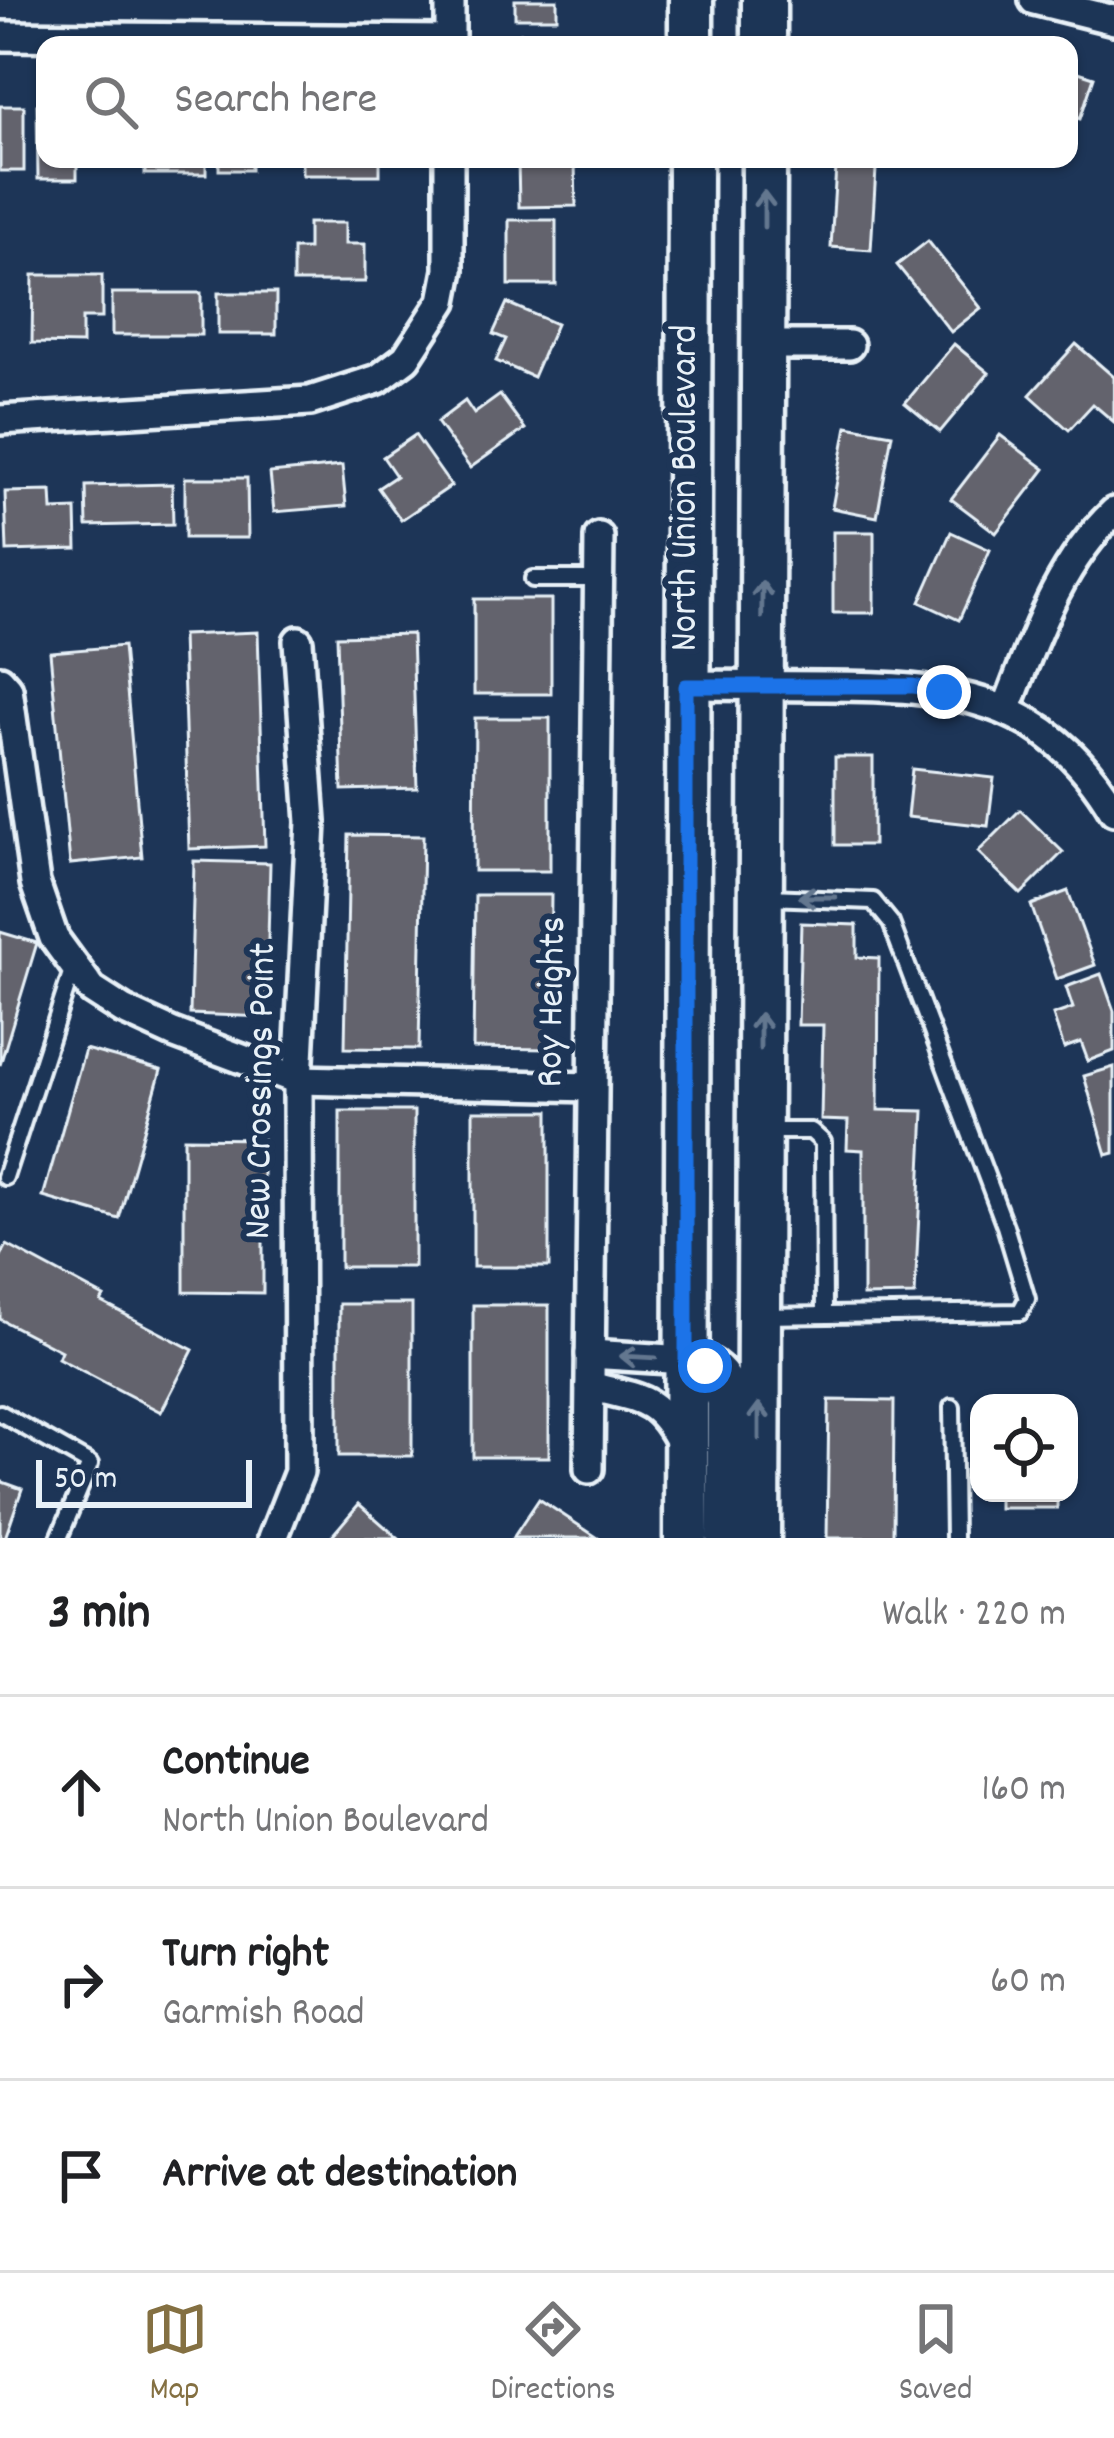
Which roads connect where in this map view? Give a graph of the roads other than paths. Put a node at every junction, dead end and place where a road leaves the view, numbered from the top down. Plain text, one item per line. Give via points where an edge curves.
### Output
1 (450, 0) edge
2 (691, 0) edge
3 (764, 0) edge
4 (1034, 0) edge
5 (1097, 11) edge
6 (0, 36) edge
7 (449, 36) edge
8 (691, 36) edge
9 (764, 36) edge
10 (36, 37) edge
11 (449, 168) edge
12 (690, 168) edge
13 (764, 168) edge
14 (764, 345) junction
15 (849, 345) dead end
16 (0, 420) edge
17 (1114, 512) edge
18 (599, 537) dead end
19 (533, 579) dead end
20 (598, 579) junction
21 (298, 641) dead end
22 (0, 680) edge
23 (686, 686) junction
24 (761, 686) junction
25 (1006, 710) junction
26 (1114, 811) edge
27 (760, 897) junction
28 (73, 968) junction
29 (298, 1080) junction
30 (592, 1087) junction
31 (759, 1132) junction
32 (5, 1178) dead end
33 (824, 1315) junction
34 (759, 1317) junction
35 (590, 1354) junction
36 (686, 1360) junction
37 (590, 1386) junction
38 (952, 1407) dead end
39 (0, 1413) edge
40 (686, 1456) junction
41 (589, 1468) dead end
42 (59, 1538) edge
43 (273, 1538) edge
44 (686, 1538) edge
45 (728, 1538) edge
46 (758, 1538) edge
47 (954, 1538) edge

1 - 7 street
2 - 8 main road
3 - 9 main road
4 - 5 street
6 - 10 street
11 - 16 street via 443,301 406,358 378,379 310,401
12 - 23 main road, North Union Boulevard
14 -> 13 main road, North Union Boulevard
14 - 15 street, North Union Boulevard
24 -> 14 main road, North Union Boulevard
17 - 25 street via 1071,562
18 - 20 street, Roy Heights
19 - 20 lane
20 - 30 street, Roy Heights
21 - 29 street, New Crossings Point via 311,822
22 - 28 street via 8,689 35,883
23 - 24 street
23 - 36 main road, North Union Boulevard
24 - 25 street via 913,686
24 - 27 main road, North Union Boulevard
25 - 26 street via 1061,746
31 -> 27 main road, North Union Boulevard
33 -> 27 lane via 1027,1306 1005,1226 891,923 873,901
28 - 29 street via 123,1010
28 - 32 lane
29 - 30 street
29 - 43 street, New Crossings Point via 299,1472
30 - 35 street, Roy Heights
31 - 33 lane via 811,1131 823,1142
31 - 34 main road, North Union Boulevard
33 - 34 lane
46 -> 34 main road, North Union Boulevard
36 -> 35 street
35 - 37 street, Roy Heights
36 - 40 main road, North Union Boulevard
36 - 45 main road via 721,1379 728,1400
37 - 40 street via 651,1402
37 - 41 street, Roy Heights
38 - 47 lane
39 - 42 lane via 90,1464
40 - 44 main road, North Union Boulevard

